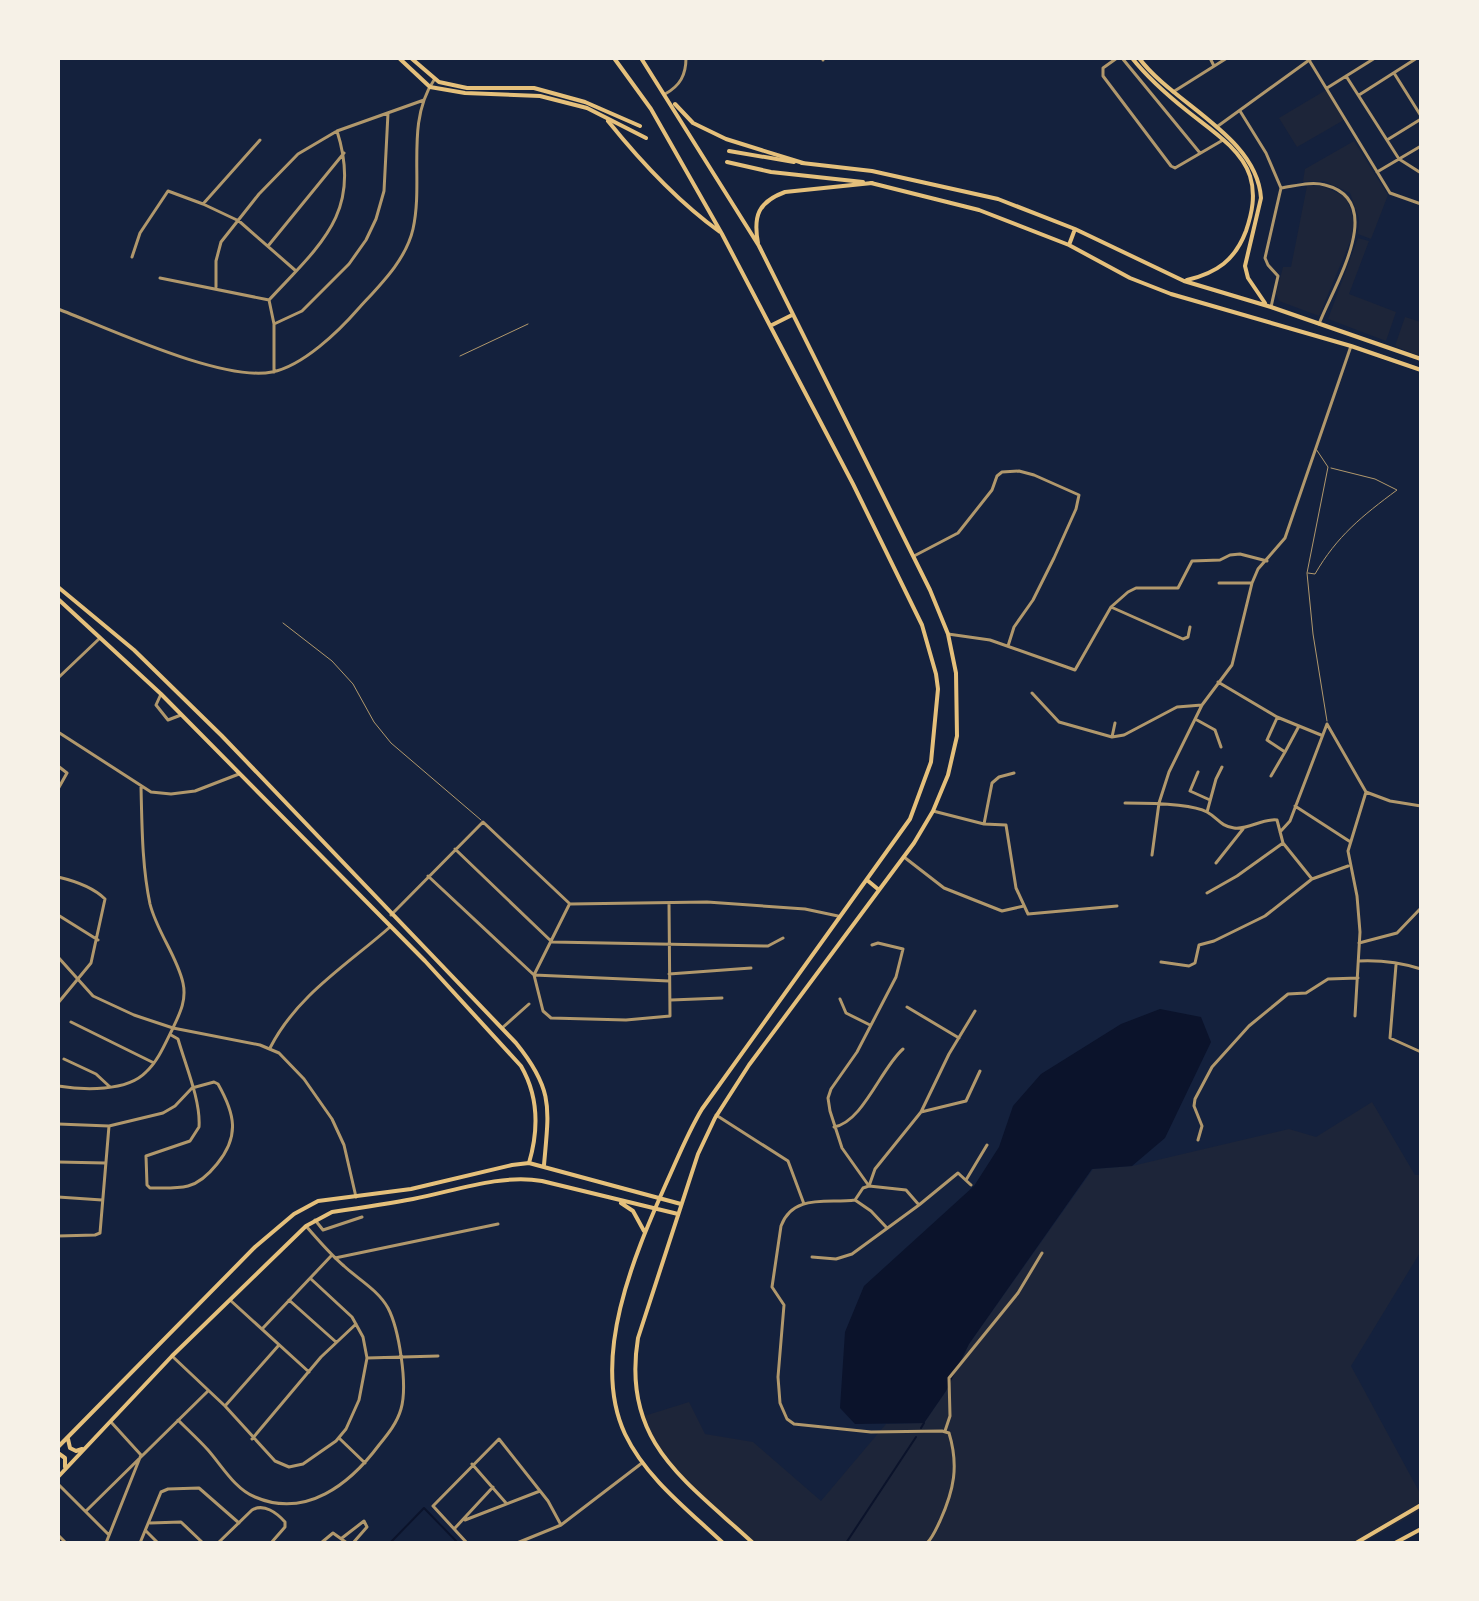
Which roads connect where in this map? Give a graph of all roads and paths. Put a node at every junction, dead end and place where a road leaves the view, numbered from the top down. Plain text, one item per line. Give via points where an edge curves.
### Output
1 (399, 58) edge
2 (411, 58) edge
3 (614, 58) edge
4 (641, 58) edge
5 (686, 58) edge
6 (1119, 58) edge
7 (1132, 58) edge
8 (1139, 58) edge
9 (1210, 58) edge
10 (1227, 58) edge
11 (1375, 58) edge
12 (1417, 58) edge
13 (1311, 59) edge
14 (1421, 64) edge
15 (1214, 66) junction
16 (1394, 73) junction
17 (1346, 76) junction
18 (434, 80) junction
19 (1152, 81) junction
20 (430, 87) junction
21 (1147, 88) junction
22 (1325, 89) junction
23 (1173, 92) junction
24 (1359, 95) junction
25 (666, 96) junction
26 (424, 100) junction
27 (1240, 111) junction
28 (388, 113) junction
29 (1421, 117) edge
30 (608, 121) junction
31 (640, 126) dead end
32 (1216, 127) junction
33 (337, 131) junction
34 (646, 138) dead end
35 (260, 140) dead end
36 (1223, 140) junction
37 (1387, 140) junction
38 (1420, 147) edge
39 (729, 151) dead end
40 (344, 152) junction
41 (1200, 153) junction
42 (1399, 159) junction
43 (727, 162) dead end
44 (803, 163) junction
45 (1377, 172) junction
46 (1421, 173) edge
47 (901, 177) junction
48 (872, 183) junction
49 (1281, 188) junction
50 (898, 189) junction
51 (203, 204) junction
52 (1421, 204) edge
53 (239, 221) junction
54 (1075, 229) junction
55 (722, 234) junction
56 (1069, 245) junction
57 (268, 246) junction
58 (759, 246) junction
59 (132, 257) dead end
60 (296, 271) junction
61 (160, 278) dead end
62 (1184, 281) junction
63 (216, 287) junction
64 (269, 300) junction
65 (1269, 306) junction
66 (58, 309) edge
67 (792, 315) junction
68 (274, 324) junction
69 (528, 324) dead end
70 (1319, 324) junction
71 (772, 326) junction
72 (1351, 346) junction
73 (460, 356) dead end
74 (1421, 359) edge
75 (1421, 370) edge
76 (274, 372) junction
77 (1315, 448) junction
78 (1328, 467) junction
79 (912, 557) junction
80 (1267, 561) junction
81 (1307, 573) junction
82 (1219, 583) dead end
83 (1252, 583) junction
84 (58, 587) edge
85 (58, 599) edge
86 (1111, 607) junction
87 (283, 623) dead end
88 (1190, 627) dead end
89 (948, 634) junction
90 (100, 638) junction
91 (1008, 646) junction
92 (58, 678) edge
93 (1218, 682) junction
94 (1032, 693) dead end
95 (161, 694) junction
96 (1202, 705) junction
97 (181, 715) junction
98 (1277, 717) junction
99 (1195, 719) junction
100 (1115, 723) dead end
101 (1327, 724) junction
102 (1299, 726) junction
103 (58, 732) edge
104 (222, 736) junction
105 (1322, 736) junction
106 (1112, 737) junction
107 (211, 746) junction
108 (1221, 747) dead end
109 (1285, 752) junction
110 (58, 766) edge
111 (1222, 767) dead end
112 (1198, 772) dead end
113 (1014, 773) dead end
114 (239, 774) junction
115 (1271, 776) dead end
116 (141, 787) junction
117 (58, 789) edge
118 (1366, 792) junction
119 (1210, 800) junction
120 (1125, 803) dead end
121 (1159, 803) junction
122 (1295, 806) junction
123 (1421, 806) edge
124 (933, 811) junction
125 (1207, 812) junction
126 (483, 822) junction
127 (984, 824) junction
128 (1243, 829) junction
129 (1280, 832) junction
130 (1350, 841) junction
131 (1283, 843) junction
132 (455, 849) junction
133 (1152, 855) dead end
134 (904, 857) junction
135 (1216, 863) dead end
136 (1349, 866) junction
137 (428, 876) junction
138 (58, 877) edge
139 (1312, 879) junction
140 (867, 880) junction
141 (879, 890) junction
142 (1207, 893) dead end
143 (669, 903) junction
144 (570, 904) junction
145 (1024, 906) junction
146 (1117, 906) dead end
147 (1421, 908) edge
148 (58, 915) edge
149 (391, 915) junction
150 (839, 917) junction
151 (390, 927) junction
152 (783, 938) dead end
153 (98, 940) junction
154 (552, 942) junction
155 (1359, 943) junction
156 (671, 944) junction
157 (872, 945) dead end
158 (433, 954) junction
159 (58, 957) edge
160 (425, 961) junction
161 (1359, 961) junction
162 (1161, 962) dead end
163 (1396, 965) junction
164 (751, 968) dead end
165 (1421, 969) edge
166 (669, 974) junction
167 (534, 975) junction
168 (1358, 978) junction
169 (77, 981) junction
170 (669, 981) junction
171 (722, 998) dead end
172 (840, 999) dead end
173 (671, 1000) junction
174 (58, 1003) edge
175 (529, 1004) dead end
176 (907, 1007) dead end
177 (975, 1011) dead end
178 (1355, 1016) dead end
179 (71, 1022) dead end
180 (870, 1025) junction
181 (173, 1028) junction
182 (502, 1028) junction
183 (169, 1035) junction
184 (960, 1039) junction
185 (270, 1048) junction
186 (903, 1049) dead end
187 (1421, 1052) edge
188 (64, 1059) dead end
189 (154, 1063) junction
190 (980, 1071) dead end
191 (58, 1086) edge
192 (110, 1087) junction
193 (192, 1088) junction
194 (921, 1112) junction
195 (716, 1115) junction
196 (58, 1124) edge
197 (109, 1126) junction
198 (834, 1127) junction
199 (1198, 1140) dead end
200 (987, 1145) dead end
201 (58, 1162) edge
202 (105, 1163) junction
203 (529, 1163) junction
204 (544, 1165) junction
205 (966, 1180) junction
206 (971, 1185) dead end
207 (869, 1186) junction
208 (58, 1197) edge
209 (356, 1197) junction
210 (660, 1197) junction
211 (102, 1200) junction
212 (855, 1200) junction
213 (617, 1201) junction
214 (681, 1204) junction
215 (804, 1204) junction
216 (919, 1205) junction
217 (655, 1207) junction
218 (678, 1214) junction
219 (362, 1217) dead end
220 (315, 1220) junction
221 (498, 1224) dead end
222 (306, 1226) junction
223 (887, 1228) junction
224 (644, 1231) junction
225 (58, 1236) edge
226 (1042, 1253) dead end
227 (333, 1256) junction
228 (812, 1257) dead end
229 (311, 1279) junction
230 (230, 1300) junction
231 (289, 1300) junction
232 (356, 1324) junction
233 (262, 1329) junction
234 (336, 1342) junction
235 (279, 1345) junction
236 (172, 1356) junction
237 (438, 1356) dead end
238 (367, 1358) junction
239 (402, 1358) junction
240 (309, 1372) junction
241 (208, 1391) junction
242 (225, 1406) junction
243 (109, 1420) junction
244 (178, 1420) junction
245 (945, 1431) junction
246 (70, 1435) junction
247 (339, 1438) junction
248 (252, 1439) junction
249 (58, 1447) edge
250 (84, 1448) junction
251 (58, 1453) edge
252 (141, 1455) junction
253 (366, 1463) junction
254 (642, 1463) junction
255 (472, 1464) junction
256 (63, 1471) junction
257 (58, 1477) edge
258 (58, 1484) edge
259 (493, 1487) junction
260 (540, 1491) junction
261 (507, 1504) junction
262 (1421, 1505) edge
263 (86, 1511) junction
264 (465, 1520) junction
265 (150, 1523) junction
266 (239, 1523) junction
267 (561, 1525) junction
268 (454, 1529) junction
269 (1421, 1529) edge
270 (146, 1531) junction
271 (58, 1536) edge
272 (110, 1537) junction
273 (342, 1538) junction
274 (66, 1543) edge
275 (106, 1543) edge
276 (140, 1543) edge
277 (158, 1543) edge
278 (203, 1543) edge
279 (218, 1543) edge
280 (271, 1543) edge
281 (321, 1543) edge
282 (347, 1543) edge
283 (353, 1543) edge
284 (434, 1543) edge
285 (443, 1543) edge
286 (467, 1543) edge
287 (517, 1543) edge
288 (723, 1543) edge
289 (753, 1543) edge
290 (927, 1543) edge
291 (1356, 1543) edge
292 (1395, 1543) edge

1 - 20 main road
2 - 18 main road
3 - 55 main road via 651,109
4 - 25 main road
5 - 25 street via 679,84
6 - 21 street
6 - 41 street via 1103,68 1103,76 1168,163 1175,168
7 - 19 main road
8 - 23 main road
9 - 15 street
10 - 15 street
11 - 17 street
12 - 14 street
12 - 16 street
13 - 22 street
13 - 27 street
15 - 23 street
16 - 24 street
16 - 29 street
17 - 22 street
17 - 24 street
18 - 20 street
18 - 31 main road via 467,88 534,88 585,102
19 - 21 street
19 - 36 main road
20 - 26 street
20 - 30 main road via 540,96 587,108
21 - 41 street
22 - 45 street
23 - 32 main road
24 - 37 street
25 - 44 main road via 699,127
25 - 58 main road
26 - 28 street
26 - 76 street via 409,244 387,278 334,337
27 - 32 street
27 - 49 street
28 - 33 street
28 - 68 street via 384,191 366,240 302,311
29 - 37 street
30 - 34 main road
30 - 55 main road via 654,175
32 - 65 main road via 1245,157 1261,189 1245,266
33 - 40 street
33 - 53 street via 298,154
35 - 51 street
36 - 41 street
36 - 62 main road via 1249,173 1254,199 1250,215 1233,257
37 - 42 street
38 - 42 street
39 - 44 main road
40 - 57 street
40 - 60 street via 347,171 340,210
42 - 45 street
42 - 46 street
43 - 48 main road
44 - 47 main road
45 - 52 street via 1391,194
47 - 50 main road
47 - 54 main road via 998,199
48 - 50 main road
48 - 58 main road via 771,197 755,225
49 - 65 street via 1265,258 1278,276
49 - 70 street via 1324,184 1345,193 1353,206 1355,235
50 - 56 main road via 979,210
51 - 53 street
51 - 59 street via 164,193
53 - 57 street
53 - 63 street via 217,253
54 - 56 main road
54 - 62 main road
55 - 71 main road
56 - 72 main road via 1171,294
57 - 60 street
58 - 67 main road
60 - 64 street
61 - 63 street
62 - 65 main road
63 - 64 street
64 - 68 street
65 - 70 main road
66 - 76 street via 214,368
67 - 71 main road
67 - 79 main road
68 - 76 street
69 - 73 lane
70 - 74 main road
71 - 140 main road via 915,609 936,674 934,741 926,779 910,819
72 - 75 main road
72 - 77 street
77 - 78 lane
77 - 80 street via 1285,538
78 - 81 lane
78 - 81 lane via 1397,490 1349,527 1315,573
79 - 89 main road
79 - 91 street via 958,533 1002,472 1034,475 1079,495 1054,558
80 - 83 street
80 - 86 street via 1240,554 1192,561 1178,588 1134,589
81 - 101 lane
82 - 83 street
83 - 93 street via 1234,660
84 - 104 main road via 134,650
85 - 90 main road
86 - 88 street via 1183,639
86 - 91 street via 1075,670
87 - 126 lane via 353,684 397,750
89 - 91 street
89 - 124 main road via 958,692 957,741
90 - 92 street
90 - 95 main road
93 - 96 street
93 - 98 street
94 - 106 street via 1059,722
95 - 97 main road
95 - 97 street via 156,705 168,720
96 - 99 street
96 - 106 street via 1177,707
97 - 107 main road
98 - 102 street
98 - 109 street via 1267,740
99 - 108 street via 1215,730
99 - 121 street
100 - 106 street
101 - 105 street
101 - 118 street
102 - 105 street
102 - 109 street
103 - 116 street
104 - 107 main road
104 - 149 main road
105 - 122 street
107 - 114 main road
109 - 115 street
110 - 117 street via 67,773
111 - 119 street
112 - 119 street via 1190,791
113 - 127 street via 992,783
114 - 116 street via 210,788 182,793
114 - 151 main road
116 - 181 street via 151,905 185,995
118 - 123 street
118 - 130 street
119 - 125 street
120 - 121 street
121 - 125 street
121 - 133 street
122 - 129 street
122 - 130 street
124 - 127 street
124 - 134 main road
125 - 128 street via 1219,824
126 - 132 street
126 - 144 street
127 - 145 street via 1008,827 1011,866
128 - 129 street via 1274,819
128 - 135 street
129 - 131 street
130 - 136 street
131 - 139 street
131 - 142 street
132 - 137 street
132 - 154 street
134 - 141 main road
134 - 145 street via 944,888 1002,911
136 - 139 street
136 - 155 street via 1357,896
137 - 149 street
137 - 167 street
138 - 153 street via 105,899
139 - 162 street via 1265,916 1199,945 1195,963
140 - 141 main road
140 - 150 main road
141 - 195 main road
143 - 144 street
143 - 150 street via 805,909
143 - 156 street
144 - 154 street
145 - 146 street via 1031,915
147 - 155 street via 1397,933
148 - 153 street
149 - 158 main road
150 - 210 main road via 702,1109
151 - 160 main road
151 - 185 street via 296,1007
152 - 156 street via 768,946
153 - 169 street via 91,963
154 - 156 street
154 - 167 street
155 - 161 street
156 - 166 street
157 - 180 street via 904,952
158 - 160 main road
158 - 182 main road
159 - 169 street
160 - 203 main road via 527,1076 536,1122
161 - 163 street
161 - 168 street
163 - 165 street
163 - 187 street via 1390,1038
164 - 166 street
166 - 170 street
167 - 170 street
167 - 173 street via 543,1011 551,1018 670,1016
168 - 178 street
168 - 199 street via 1328,979 1306,993 1288,994 1249,1026 1212,1067 1195,1099 1202,1126
169 - 174 street
169 - 181 street via 103,1001
170 - 173 street
171 - 173 street
172 - 180 street via 846,1013
175 - 182 street
176 - 184 street
177 - 184 street
179 - 189 street
180 - 198 street via 829,1093
181 - 183 street
181 - 185 street
182 - 204 main road via 533,1066 549,1104
183 - 189 street
183 - 193 street via 178,1039
184 - 194 street
185 - 209 street via 292,1065 332,1119
186 - 198 street via 856,1112
188 - 192 street
189 - 192 street via 137,1080
190 - 194 street via 966,1101
191 - 192 street
193 - 193 street via 198,1131 190,1141 146,1156 148,1187 196,1184 230,1145 233,1124 218,1084
193 - 197 street via 170,1110
194 - 207 street via 875,1169
195 - 214 main road
195 - 215 street via 788,1161
196 - 197 street
197 - 202 street
198 - 207 street
200 - 205 street
201 - 202 street
202 - 211 street
203 - 204 main road
203 - 209 main road
204 - 210 main road
205 - 206 street
205 - 216 street via 958,1173
207 - 212 street
207 - 216 street via 906,1190
208 - 211 street
209 - 246 main road via 313,1202 277,1227
210 - 214 main road
210 - 217 main road
211 - 225 street via 99,1234
212 - 215 street
212 - 223 street
213 - 217 main road
213 - 220 main road via 542,1181 510,1179 332,1212
213 - 224 main road via 633,1211
214 - 218 main road
215 - 245 street via 782,1221 772,1287 784,1305 778,1377 785,1416 794,1424 855,1430
216 - 223 street
217 - 218 main road
217 - 224 main road
218 - 289 main road via 638,1338 636,1399 660,1454
219 - 220 street via 323,1230
220 - 222 main road
221 - 227 street
222 - 227 street
222 - 230 main road
223 - 228 street via 848,1256
224 - 254 main road via 622,1306 612,1379 619,1419
226 - 245 street via 1018,1293 949,1378
227 - 229 street
227 - 239 street via 387,1307
229 - 231 street
229 - 232 street
230 - 233 street
230 - 236 main road
231 - 233 street
231 - 234 street
232 - 234 street
232 - 238 street
233 - 235 street
234 - 240 street
235 - 240 street
235 - 242 street
236 - 241 street
236 - 243 main road
237 - 239 street
238 - 239 street
238 - 247 street via 359,1400
239 - 253 street via 401,1408
240 - 248 street
241 - 242 street
241 - 244 street
242 - 248 street
243 - 250 main road
243 - 252 street
244 - 252 street
244 - 253 street via 239,1486 276,1503 298,1504 322,1496
245 - 290 street via 953,1449 953,1489
246 - 249 main road
246 - 250 main road via 70,1448
247 - 248 street via 303,1464 289,1467
247 - 253 street
250 - 256 main road
251 - 256 main road via 66,1461
252 - 263 street
252 - 272 street
254 - 267 street
254 - 288 main road
255 - 259 street
255 - 260 street via 501,1439
255 - 268 street via 433,1506
256 - 257 main road
258 - 263 street
259 - 261 street
259 - 264 street
260 - 261 street
260 - 267 street
261 - 264 street
262 - 291 main road
263 - 272 street
264 - 268 street
265 - 266 street via 163,1490 196,1487
265 - 270 street
265 - 278 street via 179,1521
266 - 279 street
266 - 280 street via 255,1508 269,1510 286,1525
267 - 287 street
268 - 286 street
269 - 292 main road
270 - 276 street
270 - 277 street
271 - 274 street
272 - 275 street
273 - 281 street via 331,1534
273 - 282 street
273 - 283 street via 364,1521 366,1527
284 - 285 street

